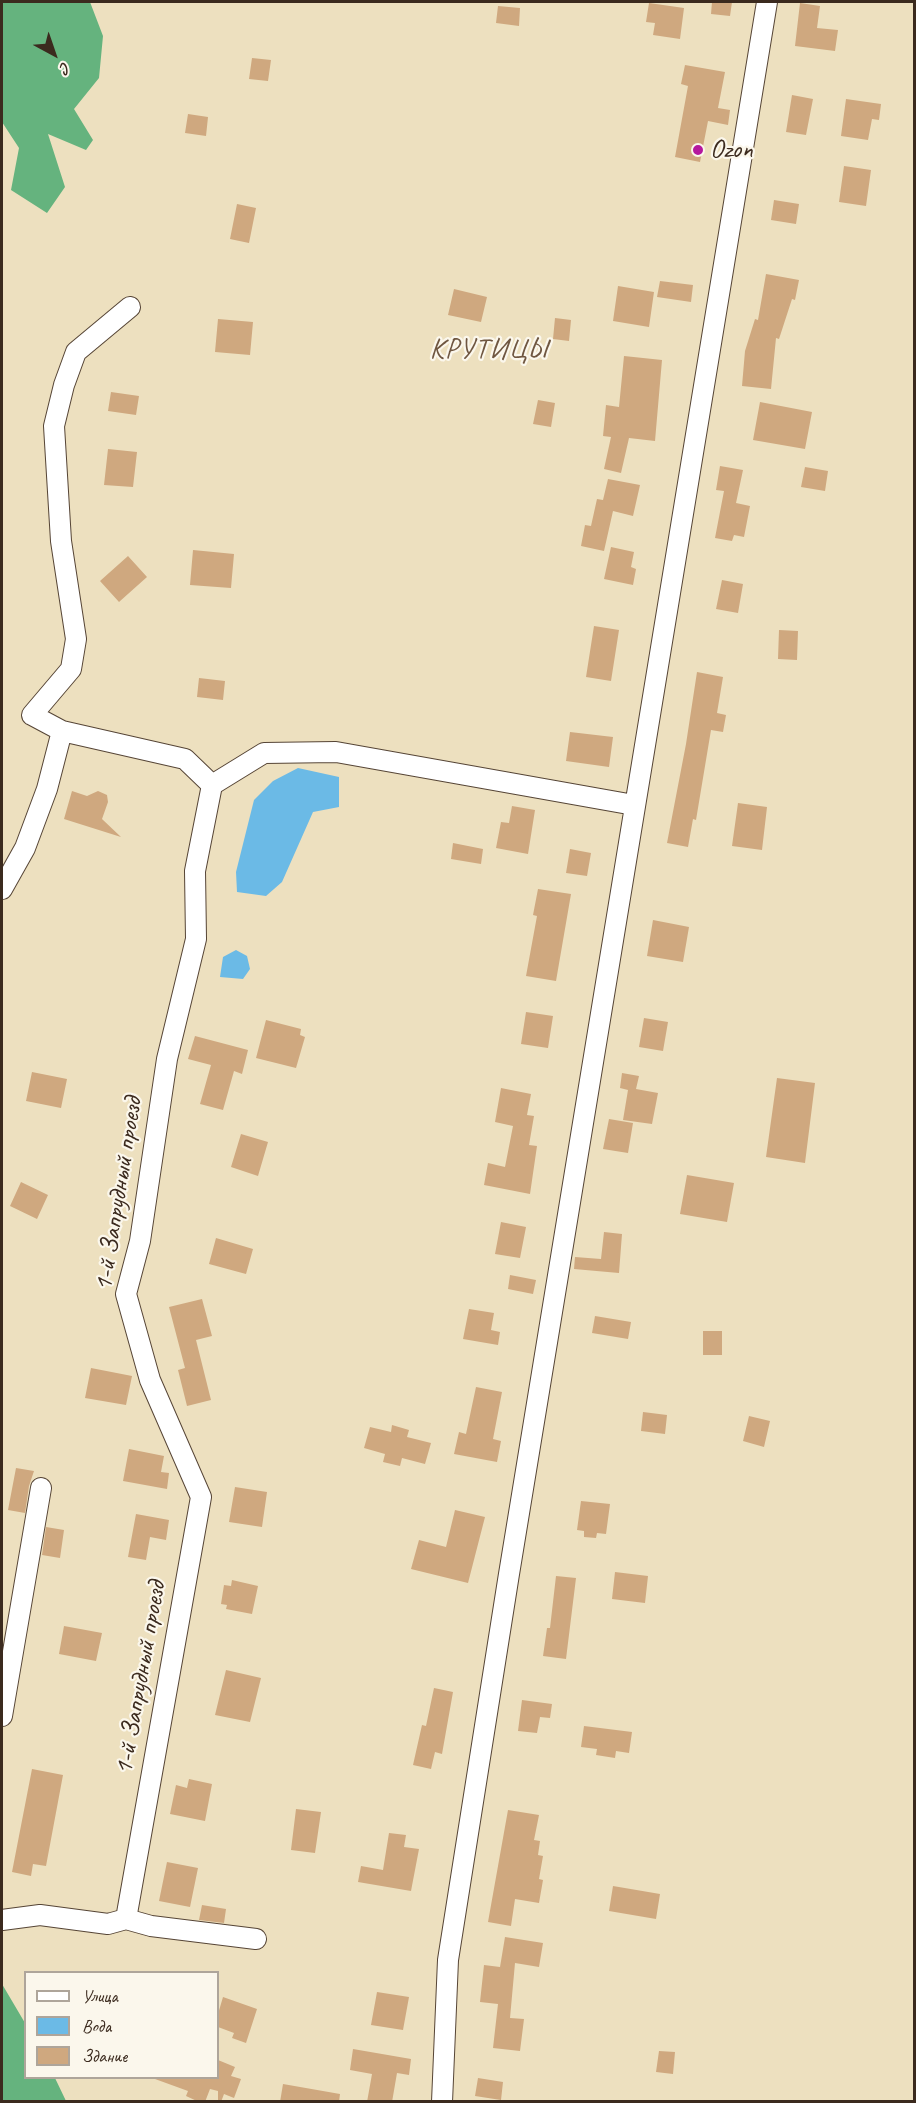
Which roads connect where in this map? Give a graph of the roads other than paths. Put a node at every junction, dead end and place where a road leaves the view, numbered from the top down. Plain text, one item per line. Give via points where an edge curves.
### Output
1 (767, 2) edge
2 (130, 307) dead end
3 (62, 731) junction
4 (212, 786) junction
5 (634, 805) junction
6 (2, 889) edge
7 (40, 1488) dead end
8 (2, 1716) edge
9 (126, 1919) junction
10 (2, 1920) edge
11 (256, 1939) dead end
12 (442, 2102) edge

1 - 5 street
2 - 3 street via 76,352 54,426 61,541 76,639 70,669 33,715
3 - 4 street via 185,759
3 - 6 street via 47,789 25,848
4 - 5 street via 264,753 336,752
4 - 9 street, 1-й Запрудный проезд via 195,871 196,939 167,1059 140,1241 126,1293 150,1380 201,1497
5 - 12 street via 448,1960
7 - 8 street
9 - 10 street via 108,1924 40,1915
9 - 11 street via 151,1926

